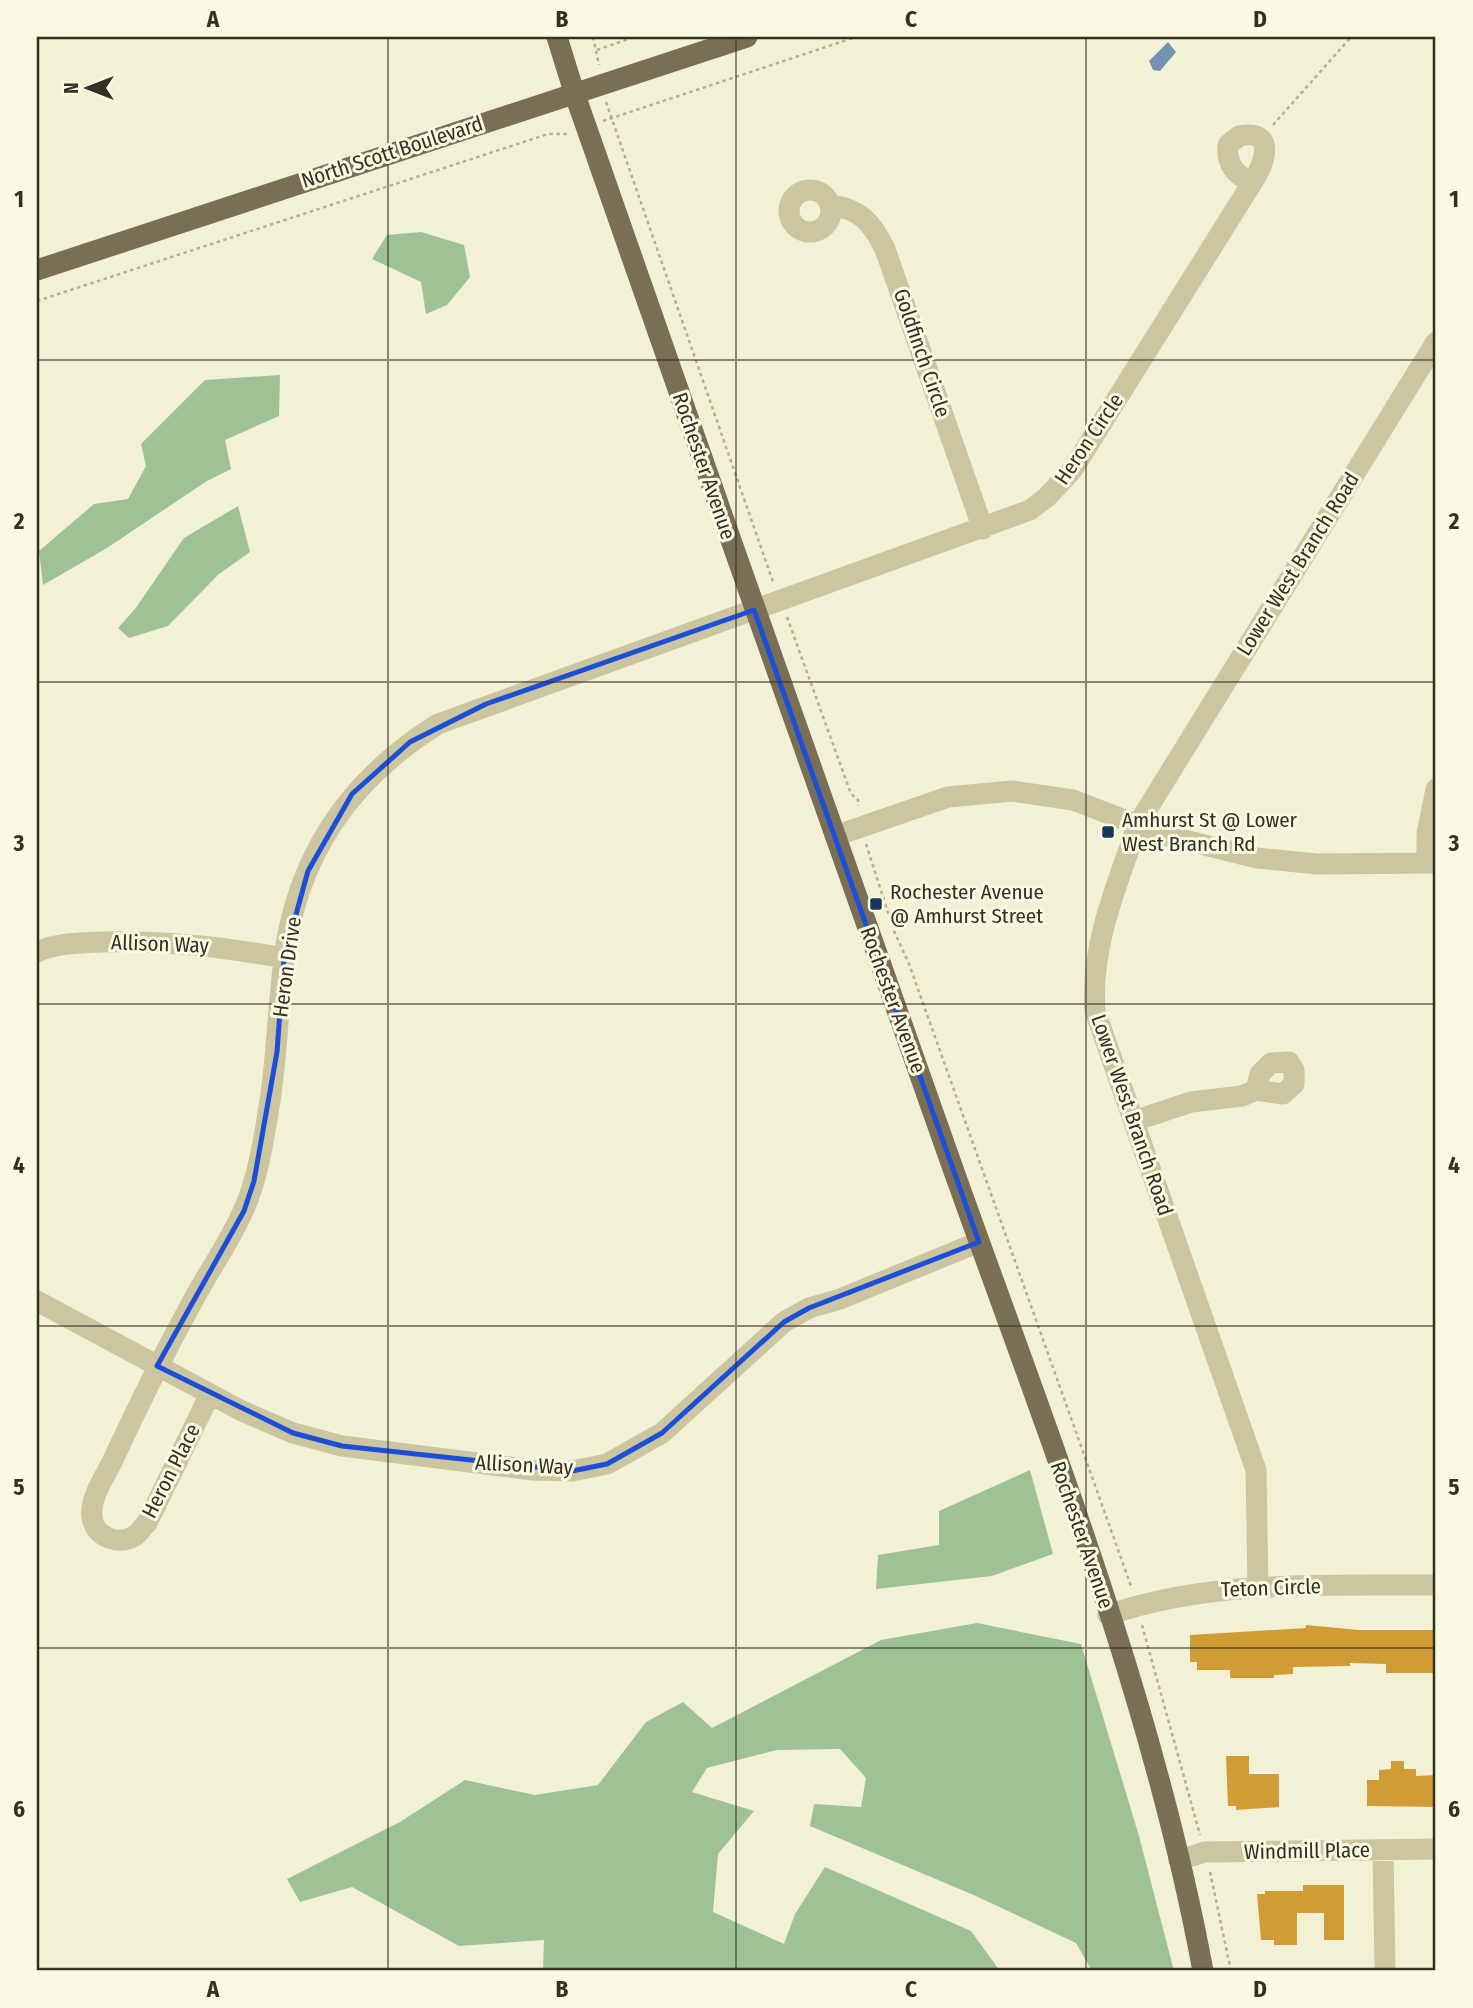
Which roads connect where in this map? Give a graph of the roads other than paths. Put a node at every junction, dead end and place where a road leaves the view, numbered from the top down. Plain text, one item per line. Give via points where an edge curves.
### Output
1 (557, 37) edge
2 (747, 37) edge
3 (574, 92) junction
4 (1252, 183) dead end
5 (830, 205) dead end
6 (37, 270) edge
7 (1436, 342) edge
8 (983, 529) junction
9 (754, 610) junction
10 (1436, 789) edge
11 (1138, 824) junction
12 (835, 836) junction
13 (1432, 863) edge
14 (37, 952) edge
15 (284, 958) junction
16 (1256, 1090) dead end
17 (1134, 1121) junction
18 (979, 1242) junction
19 (37, 1301) edge
20 (157, 1366) junction
21 (210, 1394) junction
22 (1436, 1585) edge
23 (1258, 1587) junction
24 (1108, 1615) junction
25 (1436, 1849) edge
26 (1383, 1850) junction
27 (1179, 1860) junction
28 (1203, 1971) edge
29 (1385, 1971) edge

1 - 3 main road, Rochester Avenue
2 - 3 main road, North Scott Boulevard
3 - 6 main road, North Scott Boulevard
3 - 9 main road, Rochester Avenue
4 - 8 street, Heron Circle via 1073,469 1030,510
5 - 8 street, Goldfinch Circle via 862,215 886,249
7 - 11 street, Lower West Branch Road
8 - 9 street, Heron Circle
9 - 12 main road, Rochester Avenue
9 - 15 street, Heron Drive via 486,704 438,724 410,742 352,794 327,831 293,914
10 - 13 street via 1427,834
11 - 12 street via 1073,800 1012,790 948,797
11 - 13 street via 1198,845 1257,858 1317,864
11 - 17 street, Lower West Branch Road via 1111,899 1093,985 1095,1011
12 - 18 main road, Rochester Avenue
14 - 15 street, Allison Way via 73,944 150,940
15 - 20 street, Heron Drive via 277,1052 254,1181 244,1211
16 - 17 street via 1191,1102
17 - 23 street, Lower West Branch Road via 1256,1470
18 - 21 street, Allison Way via 784,1322 662,1433 607,1464 572,1471 342,1446 293,1433
18 - 24 main road, Rochester Avenue
19 - 20 street, Allison Way
20 - 21 street, Allison Way
20 - 21 street, Heron Place via 92,1506 92,1519 105,1536 124,1539 136,1535 147,1522
22 - 23 street, Teton Circle
23 - 24 street, Teton Circle via 1201,1591
24 - 27 main road, Rochester Avenue
25 - 26 street, Windmill Place
26 - 27 street, Windmill Place via 1205,1852
26 - 29 street
27 - 28 main road, Rochester Avenue

